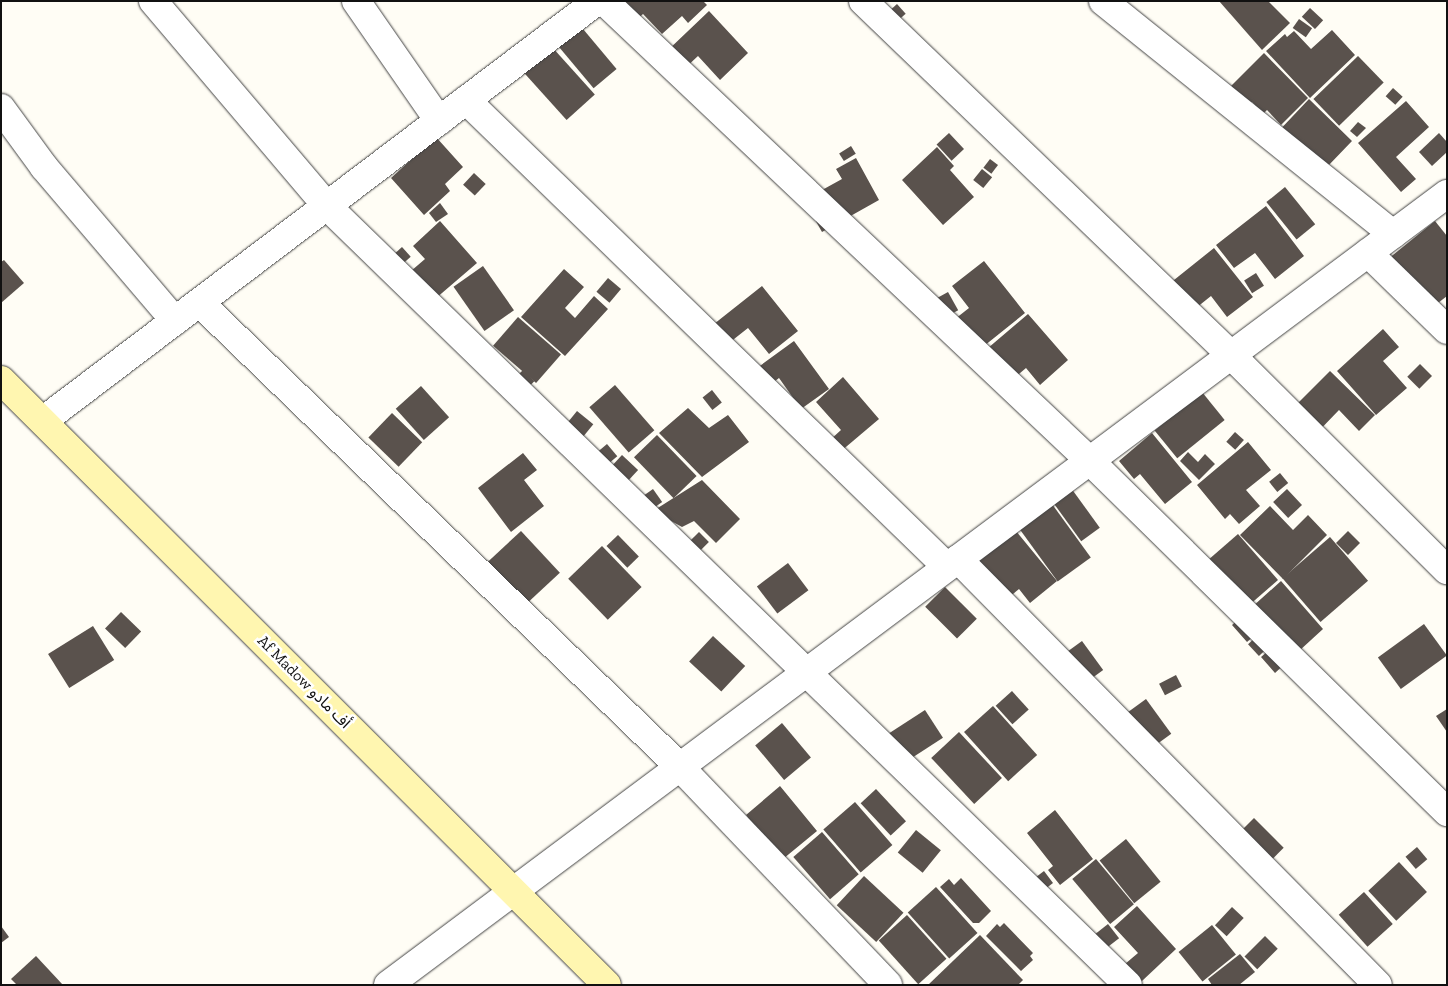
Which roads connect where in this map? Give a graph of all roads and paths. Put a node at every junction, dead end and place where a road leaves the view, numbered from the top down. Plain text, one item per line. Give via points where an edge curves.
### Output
1 (153, 1) edge
2 (356, 1) edge
3 (863, 1) edge
4 (1103, 1) edge
5 (590, 4) edge
6 (466, 100) junction
7 (1, 108) edge
8 (439, 121) junction
9 (1447, 194) edge
10 (327, 206) junction
11 (1393, 234) junction
12 (1368, 253) junction
13 (200, 303) junction
14 (175, 321) junction
15 (1447, 330) edge
16 (1231, 355) junction
17 (1, 380) edge
18 (44, 420) junction
19 (1090, 461) junction
20 (952, 563) junction
21 (1447, 570) edge
22 (808, 671) junction
23 (680, 767) junction
24 (1447, 812) edge
25 (512, 892) junction
26 (388, 985) edge
27 (607, 985) edge
28 (888, 985) edge
29 (1128, 985) edge
30 (1378, 985) edge

1 - 10 street
2 - 8 street
3 - 16 street
4 - 11 street
5 - 6 street
5 - 19 street
6 - 8 street
6 - 20 street
7 - 14 street via 44,167
8 - 10 street
9 - 11 street
10 - 13 street
10 - 22 street
11 - 12 street
12 - 15 street
12 - 16 street
13 - 14 street
13 - 23 street
14 - 18 street
16 - 19 street
16 - 21 street
17 - 18 street, Af Madow أف مادو
18 - 25 street, Af Madow أف مادو
19 - 20 street
19 - 24 street
20 - 22 street
20 - 30 street
22 - 23 street
22 - 29 street
23 - 25 street
23 - 28 street
25 - 26 street
25 - 27 street, Af Madow أف مادو

